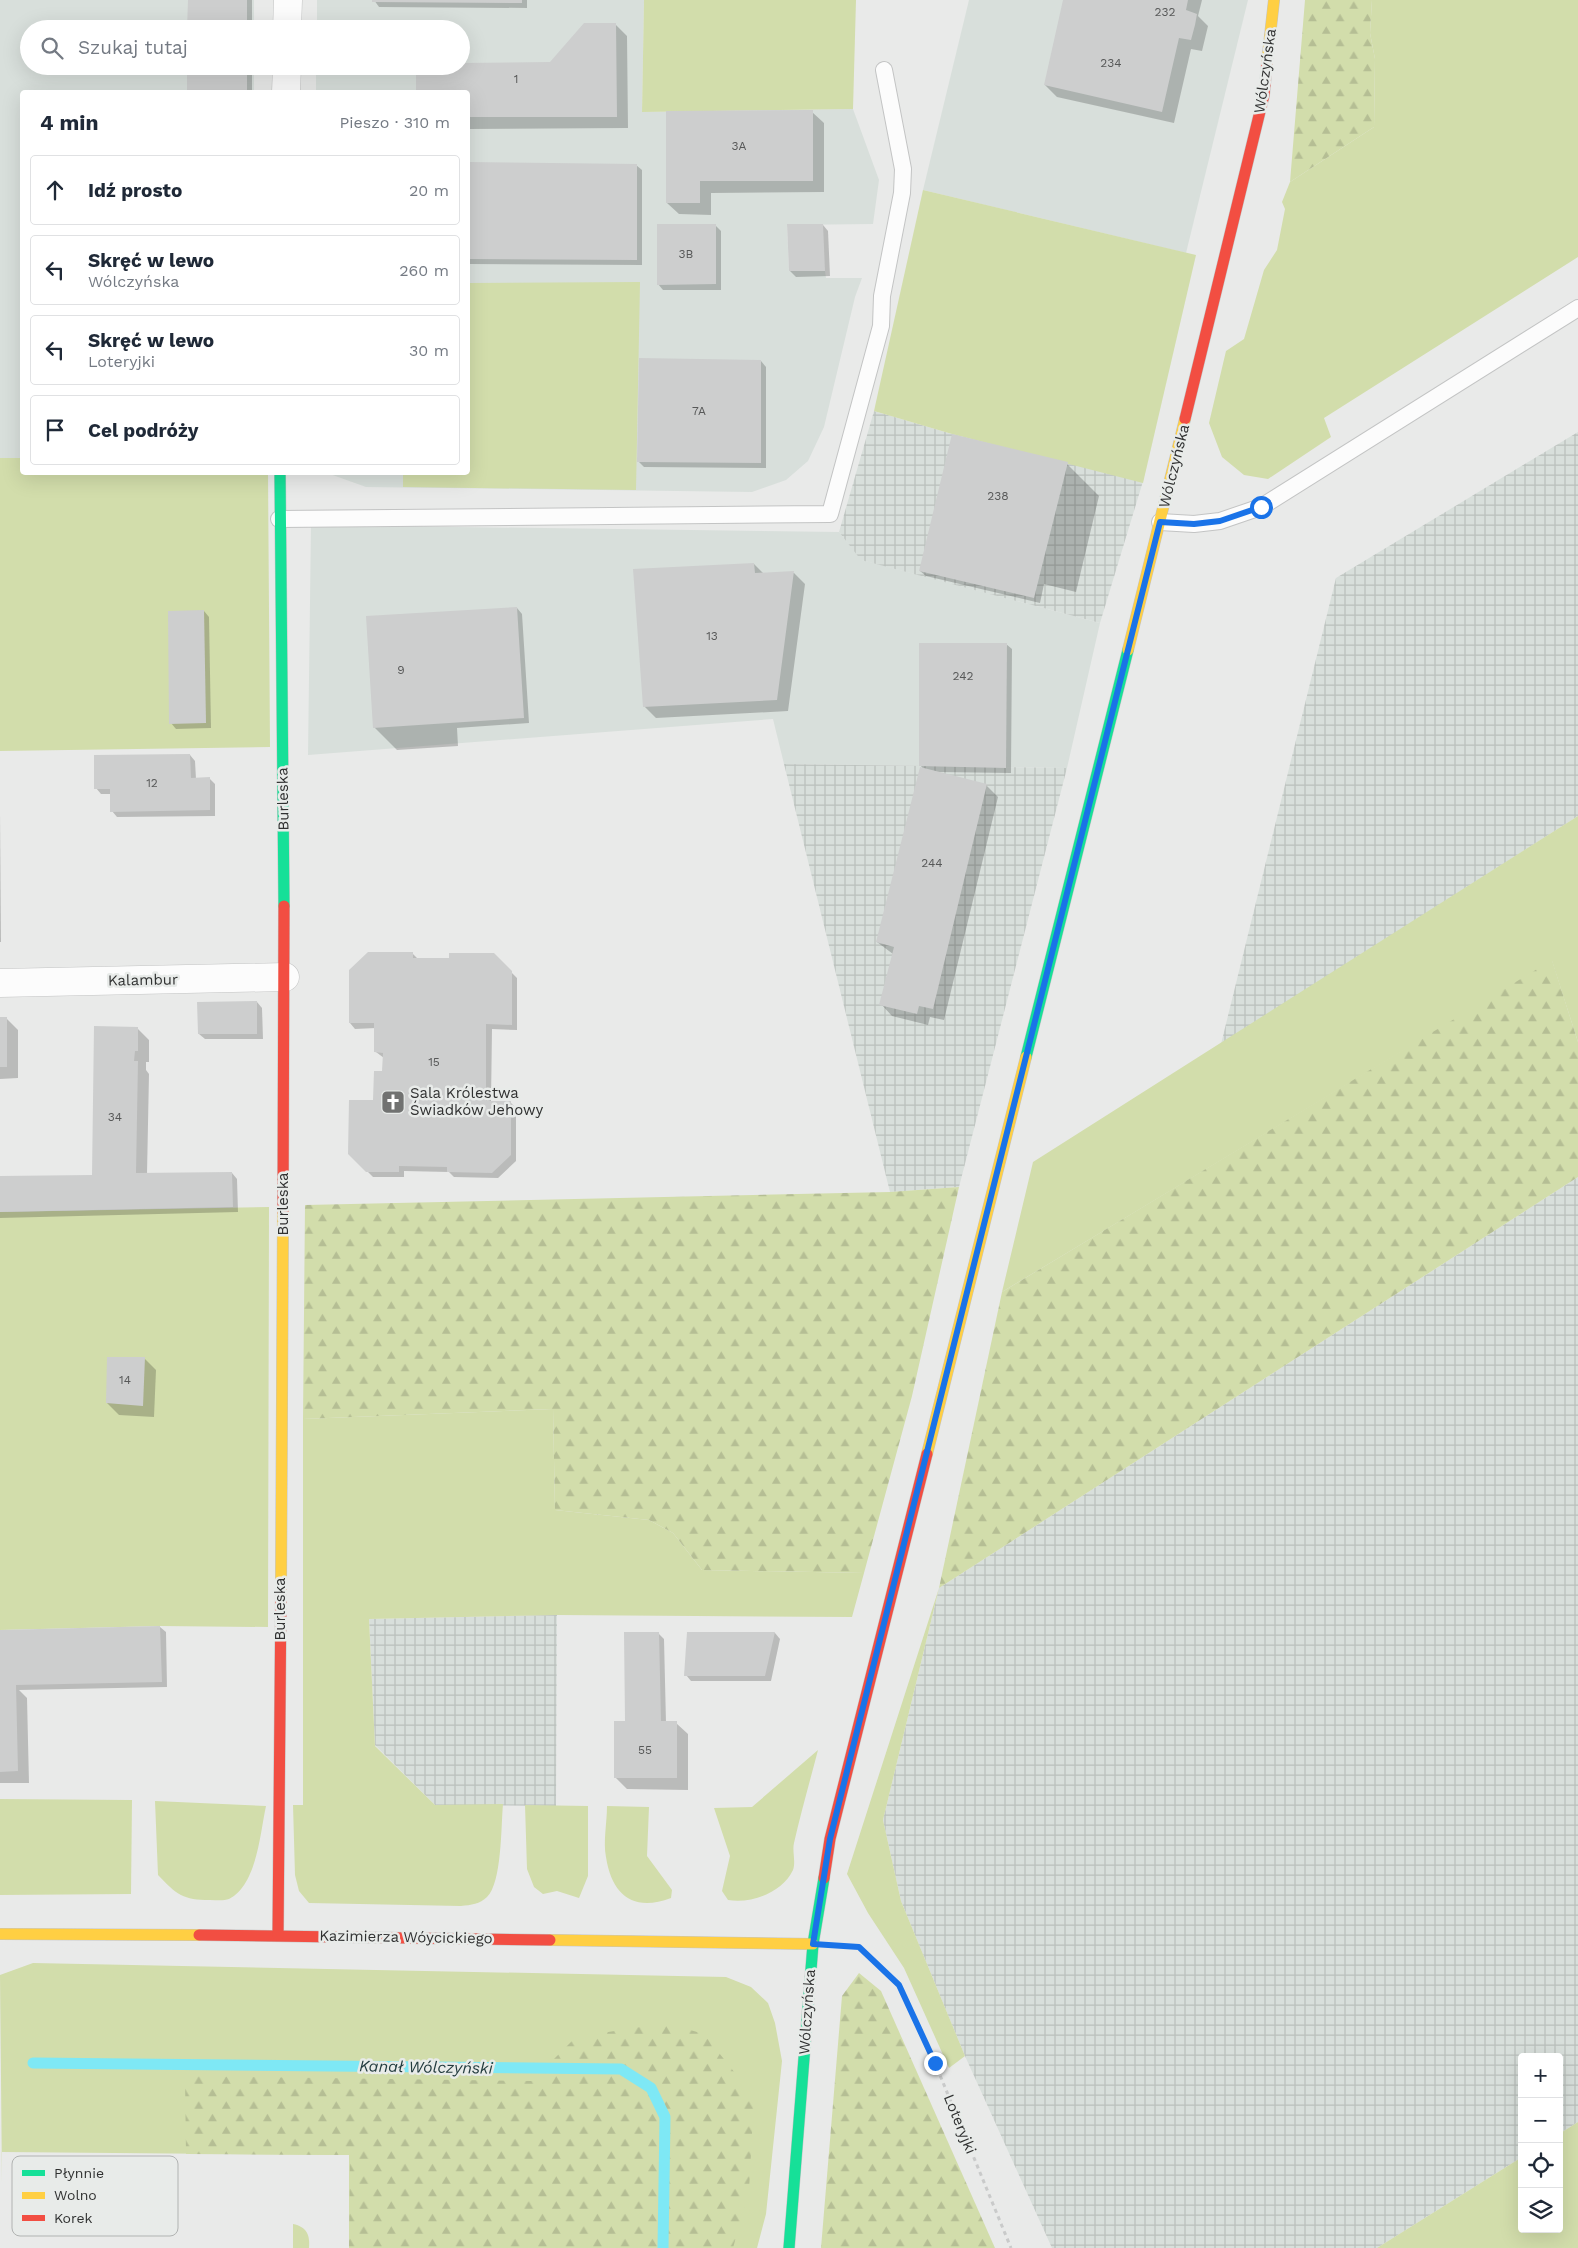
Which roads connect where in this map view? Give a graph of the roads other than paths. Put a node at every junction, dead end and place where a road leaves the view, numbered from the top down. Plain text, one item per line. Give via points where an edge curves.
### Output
1 (288, 0) edge
2 (1274, 0) edge
3 (287, 20) edge
4 (884, 70) dead end
5 (286, 75) edge
6 (286, 90) edge
7 (1578, 308) edge
8 (280, 475) edge
9 (279, 519) junction
10 (1160, 522) junction
11 (285, 977) junction
12 (0, 983) edge
13 (0, 1934) edge
14 (278, 1935) junction
15 (813, 1944) junction
16 (789, 2248) edge

1 - 3 street
2 - 10 street, Wólczyńska via 1264,95
4 - 9 lane via 902,169 902,193 882,296 881,326 830,514
5 - 6 street
7 - 10 lane via 1261,507 1220,521 1194,524
8 - 9 street, Burleska
9 - 11 street, Burleska
10 - 15 street, Wólczyńska via 832,1830
11 - 12 street, Kalambur
11 - 14 street, Burleska
13 - 14 street, Kazimierza Wóycickiego
14 - 15 street, Kazimierza Wóycickiego
15 - 16 street, Wólczyńska

